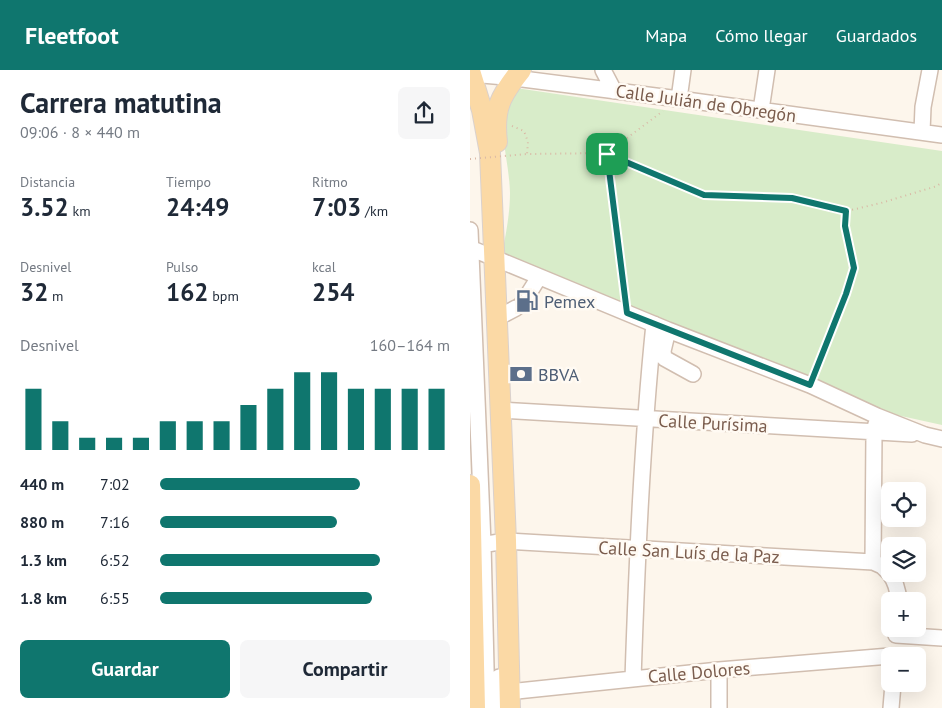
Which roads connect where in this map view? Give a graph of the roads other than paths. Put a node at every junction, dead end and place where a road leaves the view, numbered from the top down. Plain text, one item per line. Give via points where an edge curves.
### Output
1 (603, 70) edge
2 (683, 70) edge
3 (767, 70) edge
4 (930, 70) edge
5 (470, 73) edge
6 (512, 73) edge
7 (614, 91) junction
8 (679, 99) junction
9 (470, 100) edge
10 (761, 110) junction
11 (922, 132) junction
12 (942, 135) edge
13 (470, 230) edge
14 (471, 249) edge
15 (491, 256) junction
16 (539, 277) junction
17 (529, 293) tunnel mouth
18 (516, 308) tunnel mouth
19 (497, 318) junction
20 (654, 324) junction
21 (668, 330) junction
22 (693, 374) dead end
23 (500, 410) junction
24 (877, 416) junction
25 (644, 419) junction
26 (874, 432) junction
27 (925, 435) junction
28 (942, 439) edge
29 (470, 485) edge
30 (486, 544) edge
31 (637, 549) junction
32 (873, 562) junction
33 (881, 566) edge
34 (471, 628) edge
35 (926, 636) edge
36 (942, 638) edge
37 (881, 657) edge
38 (719, 670) junction
39 (633, 679) junction
40 (892, 692) edge
41 (490, 699) edge
42 (719, 708) edge
43 (891, 708) edge

1 - 7 street
2 - 8 street
3 - 10 street
4 - 11 street
5 - 6 street, Calle Julián de Obregón
5 - 15 main road via 482,110 490,153
6 - 7 street, Calle Julián de Obregón
6 - 15 main road via 496,120 502,222
7 - 8 street, Calle Julián de Obregón
8 - 10 street, Calle Julián de Obregón
9 - 15 street via 482,165
10 - 11 street, Calle Julián de Obregón
11 - 12 street, Calle Julián de Obregón
13 - 14 street
14 - 15 street
14 - 30 street
15 - 16 street
15 - 19 main road
15 - 30 street
16 - 17 street
16 - 20 street
18 - 19 street
19 - 23 main road
20 - 21 street
20 - 25 street
21 - 22 street via 664,358
21 - 24 street via 810,385
23 - 25 street, Calle Purísima
23 - 30 main road
24 - 26 street
24 - 27 street
25 - 26 street, Calle Purísima
25 - 31 street
26 - 27 street, Calle Purísima
26 - 32 street
27 - 28 street
29 - 30 main road
30 - 31 street, Calle San Luís de la Paz
30 - 34 main road
30 - 41 main road
31 - 32 street, Calle San Luís de la Paz
31 - 39 street
32 - 33 street
34 - 41 main road
35 - 36 street
37 - 38 street, Calle Dolores
38 - 39 street, Calle Dolores
38 - 42 street
39 - 41 street, Calle Dolores
40 - 43 street

